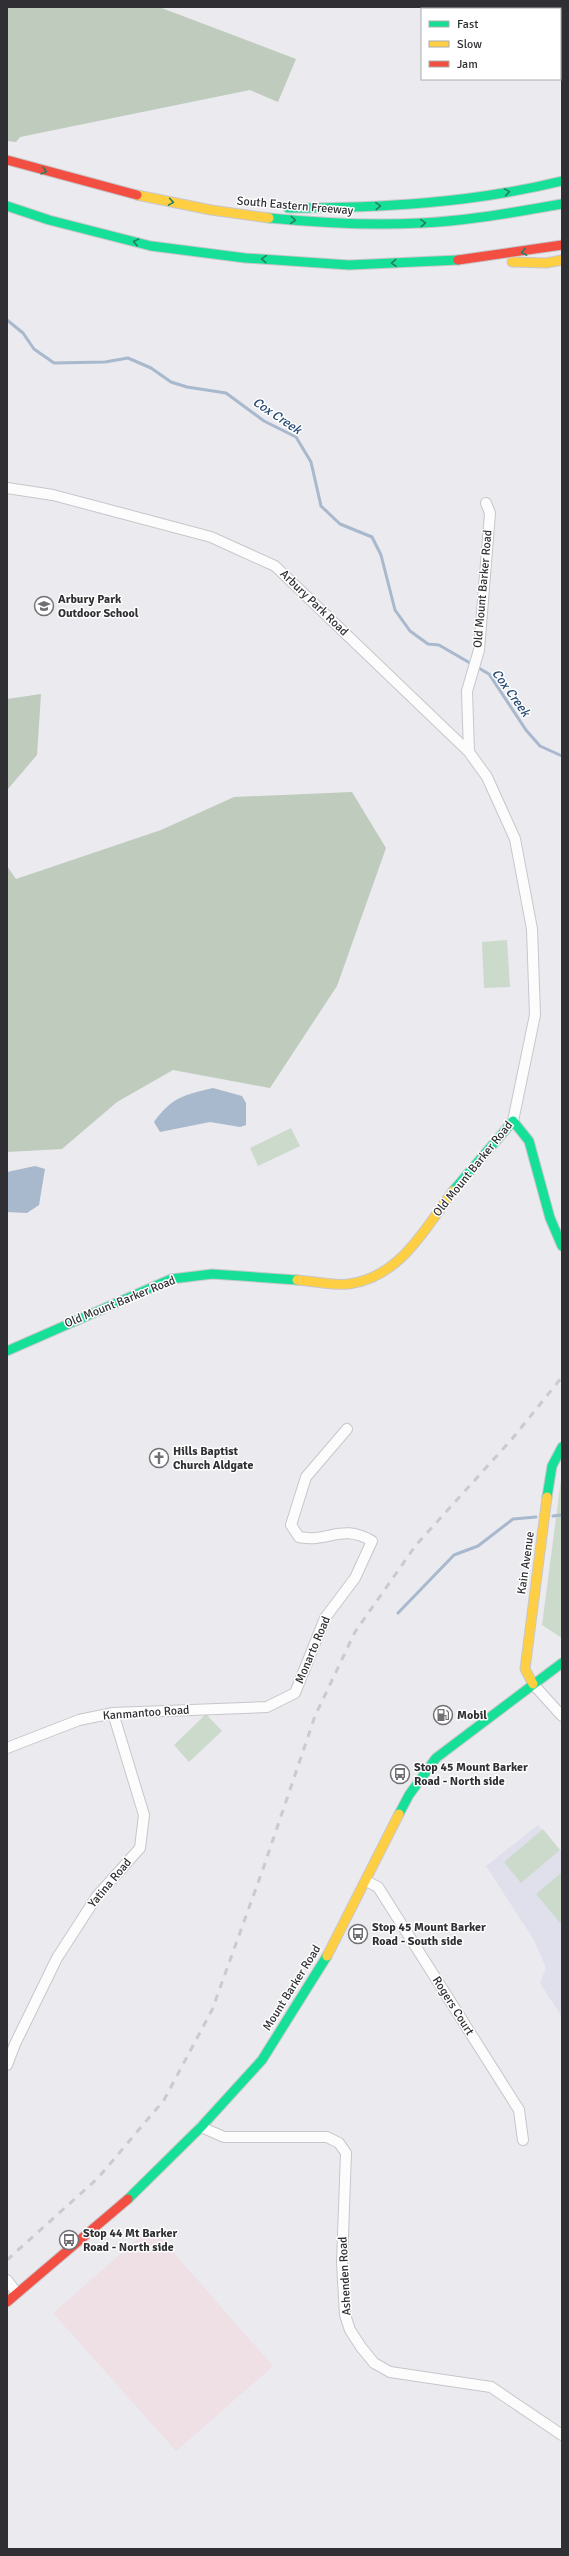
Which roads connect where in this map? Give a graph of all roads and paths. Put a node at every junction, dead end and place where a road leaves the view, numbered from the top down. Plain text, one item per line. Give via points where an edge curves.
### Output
1 (7, 160) edge
2 (562, 181) edge
3 (562, 204) edge
4 (7, 206) edge
5 (213, 209) junction
6 (562, 245) edge
7 (562, 260) edge
8 (432, 261) junction
9 (7, 488) edge
10 (486, 503) dead end
11 (469, 752) junction
12 (513, 1121) junction
13 (562, 1246) edge
14 (7, 1351) edge
15 (347, 1429) dead end
16 (562, 1447) edge
17 (562, 1663) edge
18 (533, 1684) junction
19 (267, 1707) joint
20 (113, 1713) junction
21 (562, 1716) edge
22 (7, 1748) edge
23 (366, 1881) junction
24 (7, 2065) edge
25 (201, 2127) junction
26 (523, 2140) dead end
27 (7, 2280) edge
28 (16, 2292) junction
29 (7, 2302) edge
30 (562, 2435) edge

1 -> 5 main road, South Eastern Freeway via 133,196
5 -> 2 main road via 433,203 541,187
5 -> 3 main road, South Eastern Freeway via 266,218 331,223 415,223 493,216
8 -> 4 main road via 349,265 245,258 151,246 49,220
6 -> 8 main road via 475,259
7 - 8 main road via 546,263
9 - 11 street, Arbury Park Road via 53,495 211,537 275,566
10 - 11 street, Old Mount Barker Road via 490,513 479,650 469,681
11 - 12 street, Old Mount Barker Road via 487,777 515,839 532,929 535,1015
12 - 13 main road via 529,1141 550,1218
12 - 14 main road, Old Mount Barker Road via 460,1182 401,1260 378,1276 348,1284 212,1274 171,1279
15 - 19 street, Monarto Road via 306,1477 291,1525 300,1537 313,1540 342,1532 360,1534 372,1541 355,1578 325,1618 295,1693
16 - 18 main road, Kain Avenue via 552,1466 536,1575 525,1669
17 - 18 main road, Mount Barker Road
18 - 21 street
18 - 23 main road, Mount Barker Road via 436,1758 409,1796
19 - 20 street, Kanmantoo Road
20 - 22 street, Kanmantoo Road via 80,1720
20 - 24 street, Yatina Road via 144,1815 140,1848 97,1896 57,1958
23 - 25 main road, Mount Barker Road via 320,1970 262,2060
23 - 26 street, Rogers Court via 378,1887 519,2110
25 - 28 main road, Mount Barker Road via 118,2208
25 - 30 street, Ashenden Road via 224,2137 310,2135 326,2137 339,2143 346,2153 342,2262 345,2314 350,2330 361,2348 374,2363 390,2372 491,2388
27 - 28 street
28 - 29 main road, Mount Barker Road

